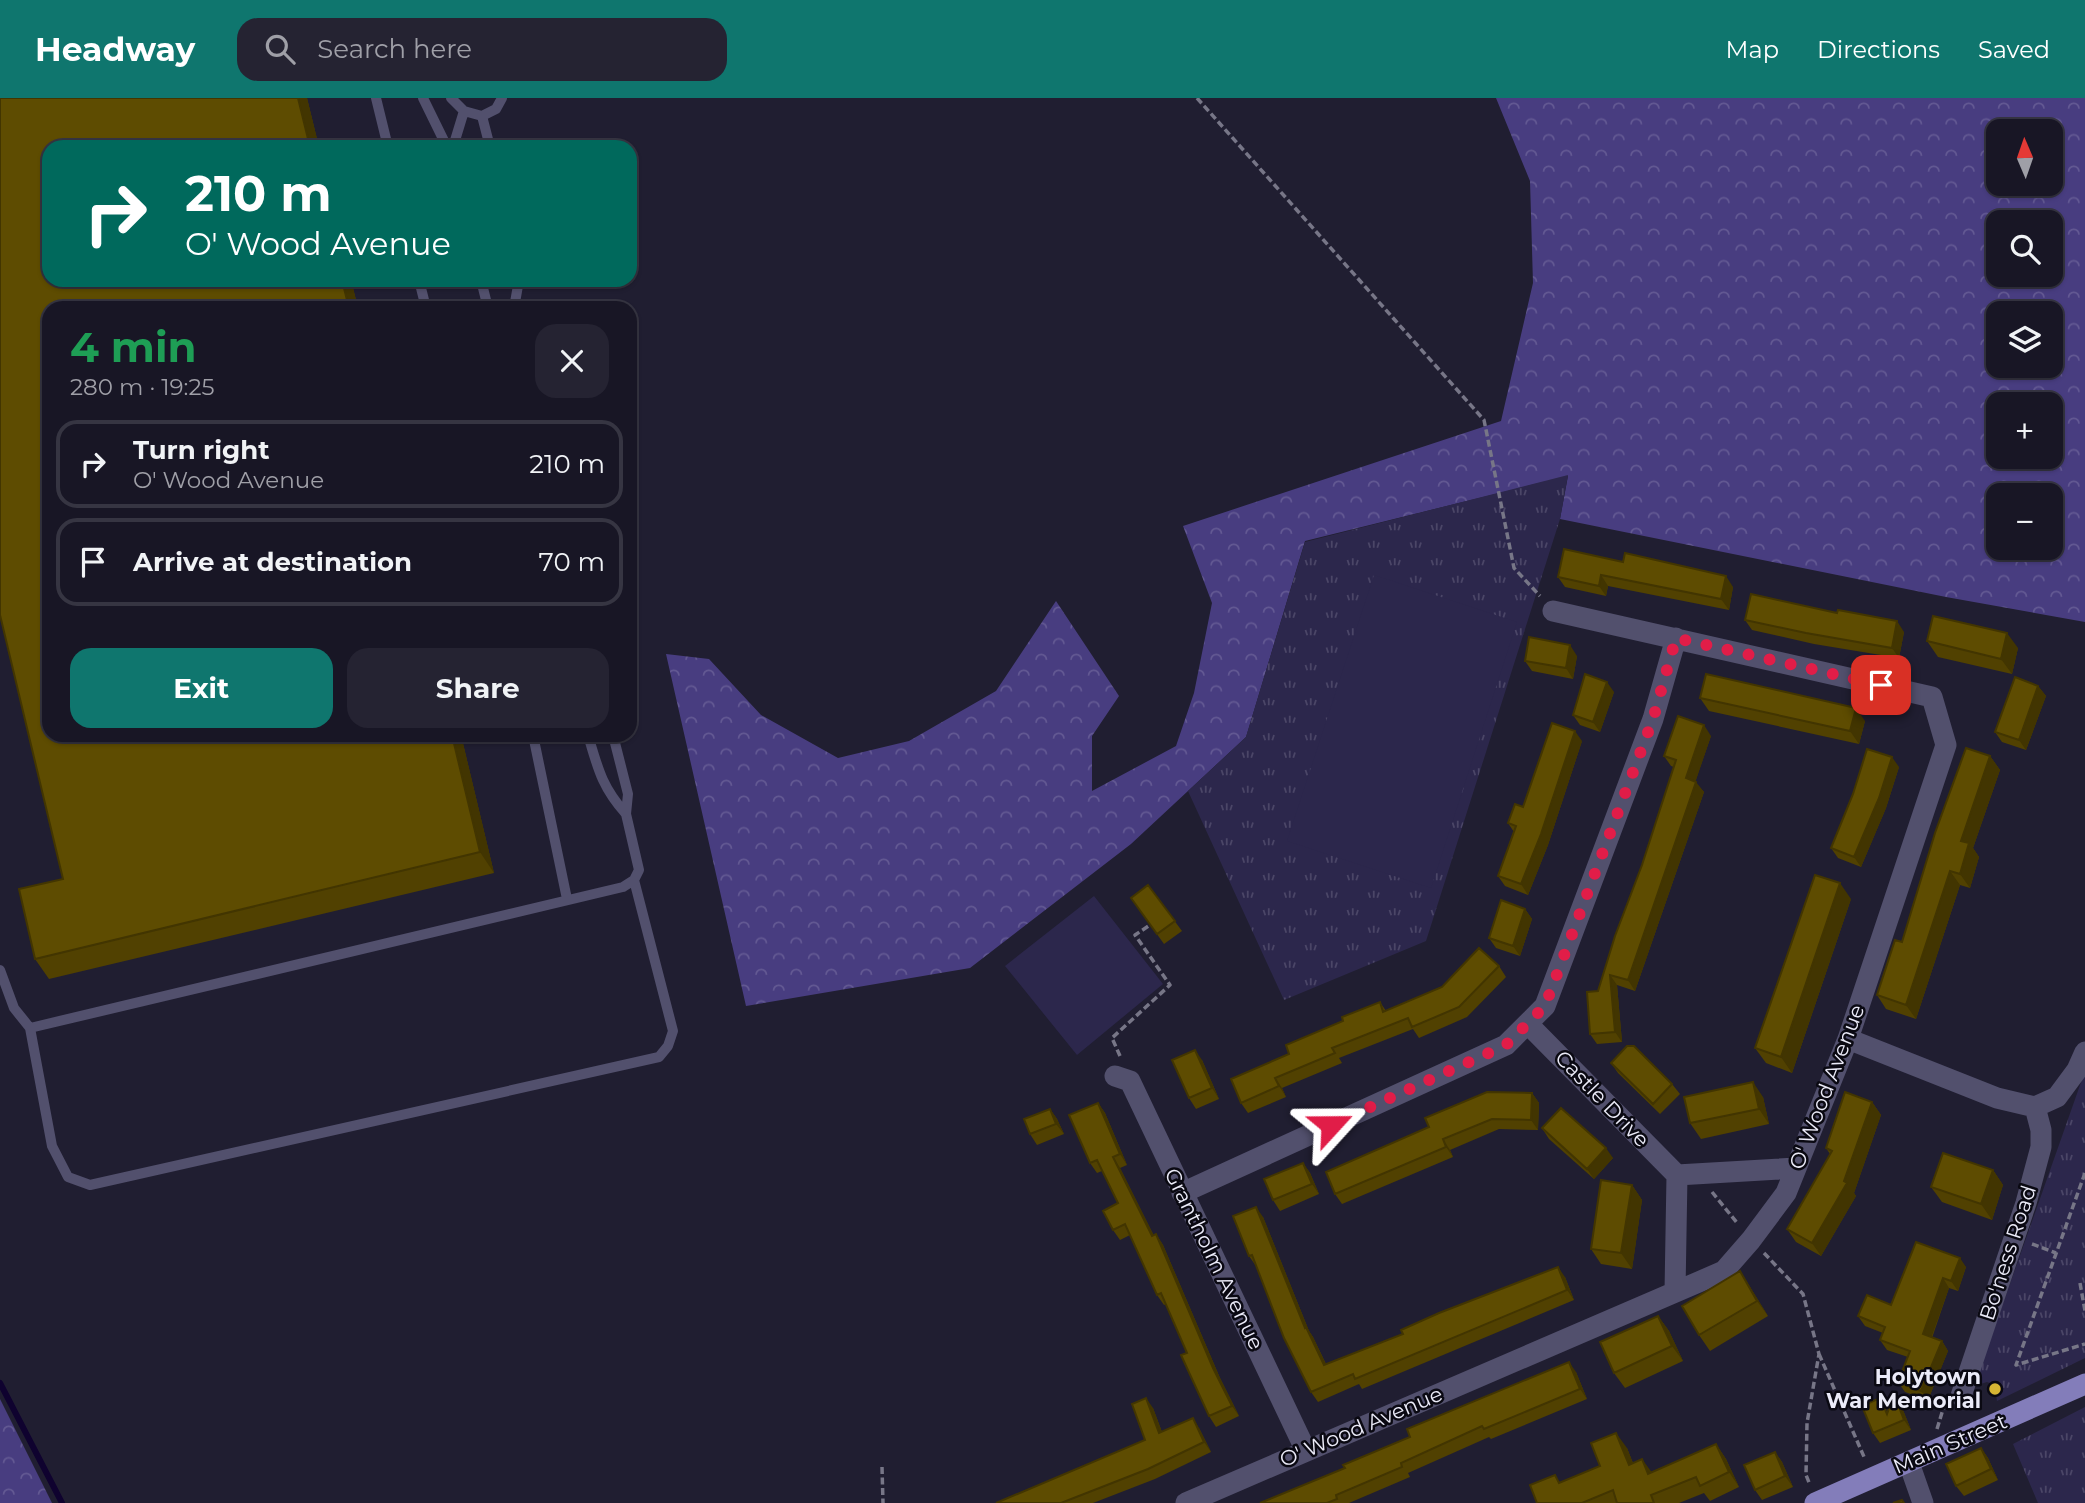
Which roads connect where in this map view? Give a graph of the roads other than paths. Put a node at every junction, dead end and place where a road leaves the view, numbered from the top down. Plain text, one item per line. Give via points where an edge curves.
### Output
1 (376, 98) edge
2 (423, 98) edge
3 (451, 98) edge
4 (502, 98) edge
5 (464, 111) junction
6 (482, 116) junction
7 (386, 140) edge
8 (444, 140) edge
9 (455, 140) edge
10 (488, 140) edge
11 (1553, 611) road end
12 (1676, 638) junction
13 (534, 742) edge
14 (590, 742) edge
15 (615, 742) edge
16 (626, 814) junction
17 (634, 880) junction
18 (567, 900) junction
19 (0, 970) edge
20 (1528, 1024) junction
21 (30, 1028) junction
22 (1848, 1040) junction
23 (2085, 1052) edge
24 (1122, 1079) road end
25 (2035, 1108) junction
26 (1796, 1168) junction
27 (1687, 1175) junction
28 (1182, 1193) junction
29 (1675, 1292) junction
30 (2085, 1384) edge
31 (1961, 1396) road end
32 (1306, 1451) junction
33 (1909, 1463) junction
34 (1816, 1502) edge
35 (1186, 1503) edge
36 (1923, 1503) edge

1 - 7 lane
2 - 8 lane
3 - 5 lane
4 - 6 lane via 496,109
5 - 6 lane
5 - 9 lane
6 - 10 lane
11 - 12 street, O' Wood Avenue
12 - 20 street via 1653,719 1545,1006
12 - 22 street, O' Wood Avenue via 1932,697 1946,745
13 - 18 lane
14 - 16 lane via 609,795
15 - 16 lane via 628,794
16 - 17 lane via 639,870
17 - 18 lane via 623,887
17 - 21 lane via 673,1031 659,1057 90,1185 68,1177 52,1146
18 - 21 lane
19 - 21 lane via 14,1008
20 - 27 street, Castle Drive
20 - 28 street via 1506,1045
22 - 25 street via 1997,1098
22 - 26 street, O' Wood Avenue
23 - 25 street via 2057,1097
24 - 28 street, Grantholm Avenue
25 - 31 street, Bo'ness Road via 2041,1147
26 - 27 street
26 - 29 street, O' Wood Avenue via 1786,1193 1724,1271
27 - 29 street
28 - 32 street, Grantholm Avenue
29 - 32 street, O' Wood Avenue
30 - 33 main road, Main Street
32 - 35 street, O' Wood Avenue
33 - 34 main road, Main Street
33 - 36 street

